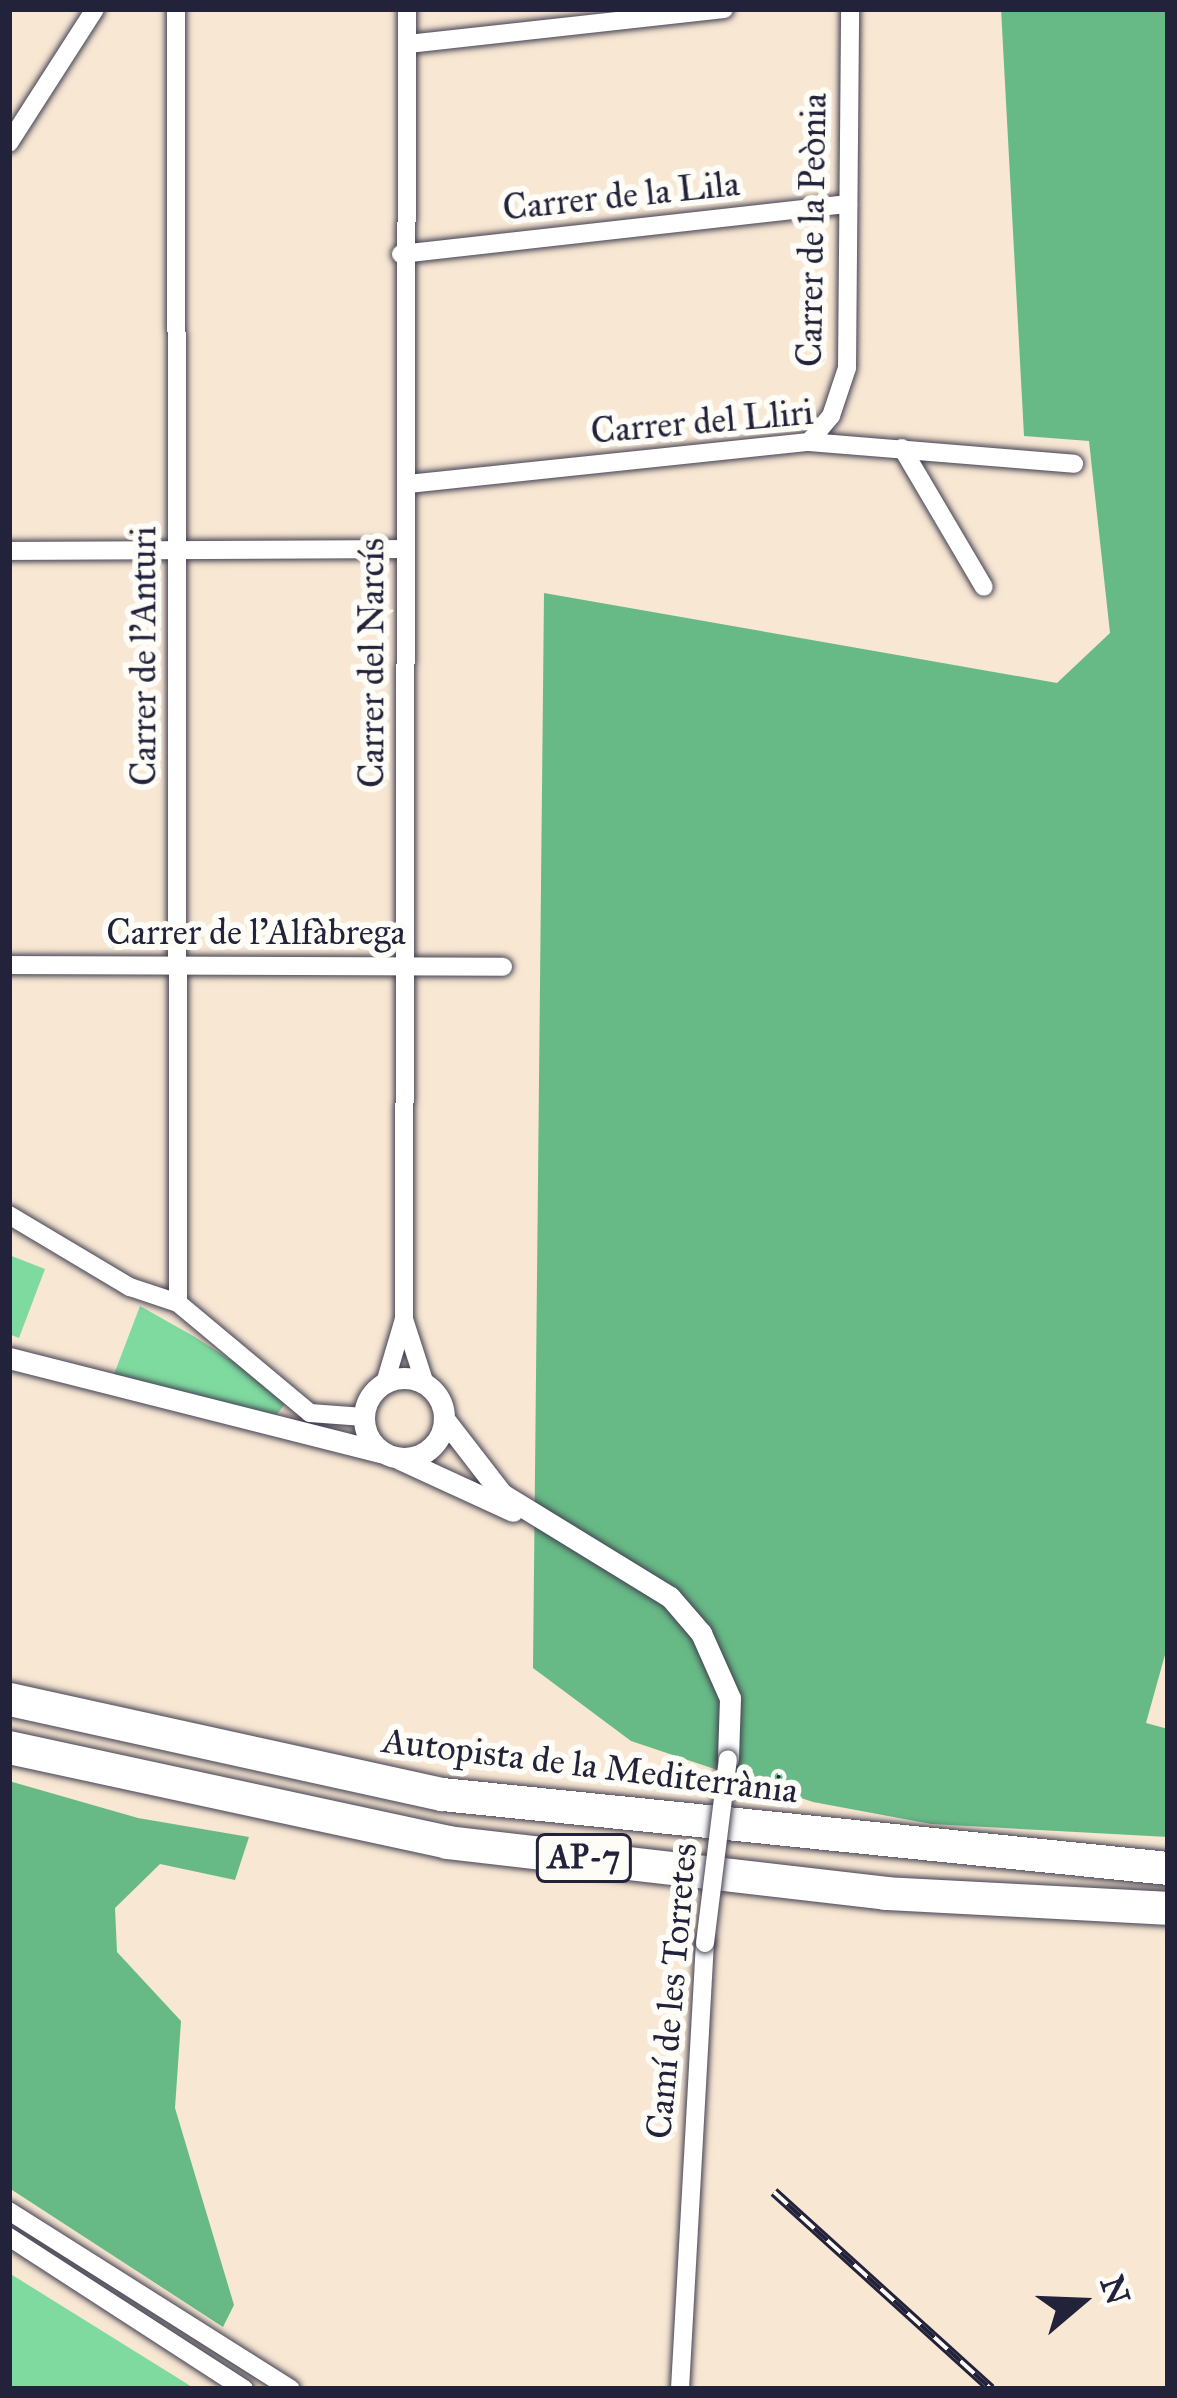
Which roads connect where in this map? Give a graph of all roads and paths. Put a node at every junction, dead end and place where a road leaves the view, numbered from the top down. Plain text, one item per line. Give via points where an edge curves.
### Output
1 (94, 9) edge
2 (176, 9) edge
3 (407, 9) edge
4 (724, 9) edge
5 (850, 9) edge
6 (408, 44) junction
7 (9, 142) edge
8 (848, 204) junction
9 (400, 254) junction
10 (808, 442) junction
11 (902, 448) junction
12 (1074, 464) dead end
13 (408, 484) junction
14 (404, 549) junction
15 (9, 551) edge
16 (177, 553) junction
17 (984, 587) dead end
18 (9, 965) edge
19 (176, 965) junction
20 (405, 967) junction
21 (502, 967) dead end
22 (9, 1215) edge
23 (178, 1303) junction
24 (404, 1318) junction
25 (9, 1358) edge
26 (385, 1383) junction
27 (424, 1384) junction
28 (364, 1417) junction
29 (444, 1419) junction
30 (390, 1455) junction
31 (563, 1531) junction
32 (9, 1699) edge
33 (9, 1747) edge
34 (728, 1759) joint
35 (1168, 1868) edge
36 (1168, 1908) edge
37 (9, 2211) edge
38 (9, 2237) edge
39 (240, 2388) edge
40 (291, 2389) edge
41 (680, 2389) edge

1 - 7 street
2 - 16 street, Carrer de l'Anturi
3 - 6 street, Carrer del Narcís
4 - 6 street
5 - 8 street, Carrer de la Peònia
6 - 9 street, Carrer del Narcís
8 - 9 street, Carrer de la Lila
8 - 10 street, Carrer de la Peònia via 847,368 831,416
9 - 13 street, Carrer del Narcís
10 - 11 street, Carrer del Lliri
10 - 13 street, Carrer del Lliri
11 - 12 street, Carrer del Lliri
11 - 17 street
13 - 14 street, Carrer del Narcís
14 - 16 street
14 - 20 street, Carrer del Narcís
15 - 16 street
16 - 19 street, Carrer de l'Anturi
18 - 19 street, Carrer de l'Alfàbrega
19 - 20 street, Carrer de l'Alfàbrega
19 - 23 street, Carrer de l'Anturi
20 - 21 street, Carrer de l'Alfàbrega
20 - 24 street, Carrer del Narcís
22 - 23 street via 130,1287
23 - 28 street via 310,1413
24 - 26 street, Carrer del Narcís
24 - 27 street, Carrer del Narcís
25 - 30 street, Camí de les Torretes
26 - 27 street
26 - 28 street
27 - 29 street
28 - 30 street
29 - 30 street via 436,1444
29 - 31 street, Camí de les Torretes via 483,1478
30 - 31 street, Camí de les Torretes
31 - 34 street, Camí de les Torretes via 670,1597 701,1633 730,1698
32 - 35 highway, Autopista de la Mediterrània / AP-7 via 442,1793
33 - 36 highway, AP-7 via 447,1841 886,1893
34 - 41 street, Camí de les Torretes, bridge via 705,1943
37 - 40 street
38 - 39 street

